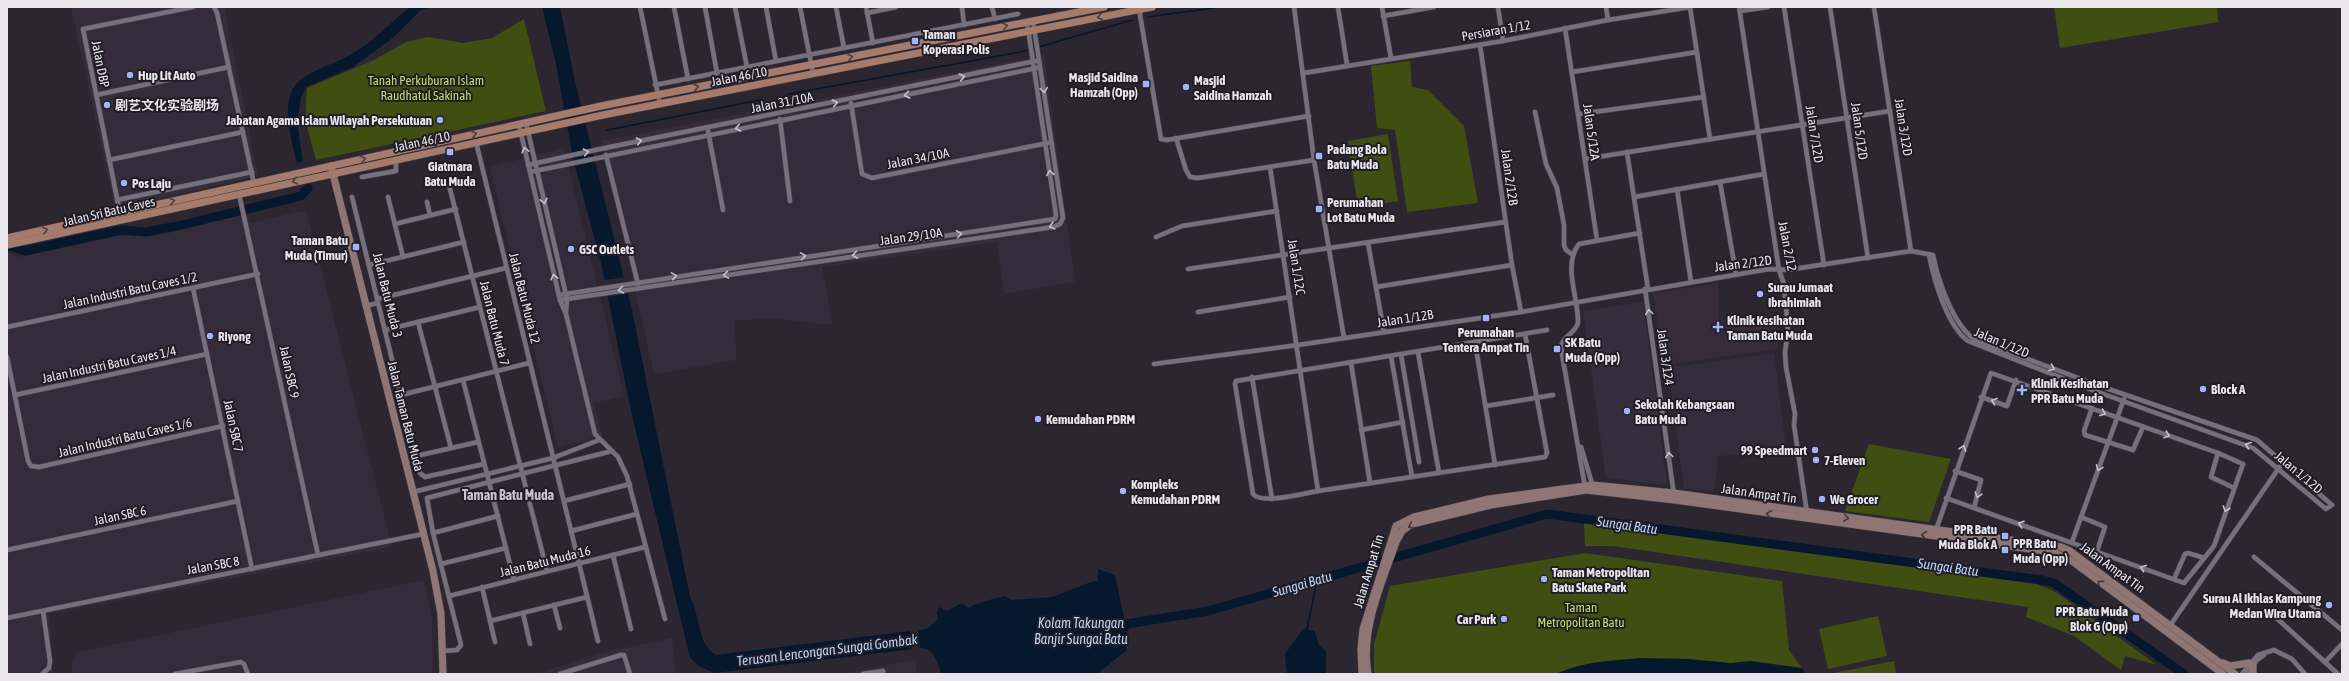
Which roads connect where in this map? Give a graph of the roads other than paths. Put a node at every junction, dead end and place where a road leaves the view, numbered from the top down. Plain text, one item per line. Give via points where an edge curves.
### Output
1 (193, 7) edge
2 (214, 7) edge
3 (640, 7) edge
4 (674, 7) edge
5 (705, 7) edge
6 (735, 7) edge
7 (766, 7) edge
8 (800, 7) edge
9 (836, 7) edge
10 (866, 7) edge
11 (896, 7) edge
12 (962, 7) edge
13 (992, 7) edge
14 (1104, 7) edge
15 (1152, 7) edge
16 (1294, 7) edge
17 (1338, 7) edge
18 (1382, 7) edge
19 (1428, 7) edge
20 (1434, 7) edge
21 (1498, 7) edge
22 (1606, 7) edge
23 (1691, 7) edge
24 (1768, 7) edge
25 (1784, 7) edge
26 (1830, 7) edge
27 (1874, 7) edge
28 (1138, 8) edge
29 (1740, 9) edge
30 (867, 13) junction
31 (1018, 14) dead end
32 (1383, 16) junction
33 (995, 19) junction
34 (1608, 20) junction
35 (1030, 22) junction
36 (964, 25) junction
37 (1564, 28) junction
38 (1032, 31) junction
39 (1503, 41) junction
40 (873, 43) junction
41 (1480, 45) junction
42 (844, 48) junction
43 (1697, 52) junction
44 (810, 55) junction
45 (1391, 58) junction
46 (776, 61) junction
47 (1040, 61) junction
48 (1034, 62) junction
49 (812, 64) junction
50 (1347, 65) junction
51 (229, 67) junction
52 (747, 67) junction
53 (1041, 68) junction
54 (1035, 69) junction
55 (1572, 72) junction
56 (717, 73) junction
57 (1304, 73) junction
58 (813, 74) junction
59 (688, 79) junction
60 (656, 85) junction
61 (96, 95) junction
62 (658, 95) junction
63 (1704, 97) junction
64 (851, 100) junction
65 (660, 104) junction
66 (852, 105) junction
67 (1890, 111) junction
68 (1535, 112) dead end
69 (1579, 114) junction
70 (1309, 116) junction
71 (1847, 118) junction
72 (780, 119) junction
73 (526, 123) junction
74 (519, 125) junction
75 (1802, 125) junction
76 (708, 128) junction
77 (243, 132) junction
78 (524, 132) junction
79 (1758, 132) junction
80 (709, 134) junction
81 (1176, 138) junction
82 (1710, 139) junction
83 (476, 142) junction
84 (1052, 142) junction
85 (1045, 144) junction
86 (1627, 152) junction
87 (604, 156) junction
88 (396, 159) junction
89 (1585, 159) junction
90 (109, 160) junction
91 (1314, 160) junction
92 (535, 163) junction
93 (528, 165) junction
94 (1270, 167) junction
95 (332, 169) junction
96 (537, 170) junction
97 (252, 172) junction
98 (530, 172) junction
99 (1764, 174) junction
100 (362, 177) dead end
101 (1720, 182) junction
102 (449, 185) dead end
103 (255, 186) junction
104 (1677, 189) junction
105 (239, 194) junction
106 (352, 197) dead end
107 (388, 197) dead end
108 (1634, 197) junction
109 (117, 200) junction
110 (426, 202) dead end
111 (790, 202) dead end
112 (456, 209) junction
113 (723, 210) dead end
114 (1277, 211) junction
115 (120, 213) junction
116 (430, 215) junction
117 (1505, 222) junction
118 (395, 224) junction
119 (1640, 233) junction
120 (1156, 237) dead end
121 (7, 238) edge
122 (1597, 240) junction
123 (464, 242) junction
124 (1368, 243) junction
125 (7, 245) edge
126 (1330, 249) junction
127 (1912, 251) junction
128 (1573, 255) junction
129 (1931, 255) junction
130 (1284, 256) junction
131 (403, 257) junction
132 (1868, 258) junction
133 (369, 265) junction
134 (1824, 265) junction
135 (1512, 266) junction
136 (506, 268) junction
137 (1188, 269) dead end
138 (1779, 270) junction
139 (258, 274) junction
140 (1736, 274) junction
141 (472, 276) junction
142 (636, 282) junction
143 (1691, 282) junction
144 (1376, 287) junction
145 (193, 288) junction
146 (638, 288) junction
147 (1648, 289) junction
148 (566, 293) junction
149 (559, 294) junction
150 (1290, 297) junction
151 (567, 299) junction
152 (560, 300) junction
153 (378, 301) junction
154 (1576, 302) junction
155 (366, 306) junction
156 (480, 307) junction
157 (1198, 312) dead end
158 (1520, 312) junction
159 (566, 314) junction
160 (418, 322) junction
161 (7, 327) edge
162 (385, 330) junction
163 (1548, 330) dead end
164 (1384, 332) junction
165 (1525, 334) junction
166 (1344, 338) junction
167 (1475, 342) junction
168 (1298, 345) junction
169 (1418, 352) junction
170 (207, 354) junction
171 (1401, 354) junction
172 (1391, 356) junction
173 (7, 357) edge
174 (529, 363) junction
175 (1351, 363) junction
176 (1154, 364) dead end
177 (1301, 371) junction
178 (496, 372) junction
179 (1252, 377) junction
180 (463, 380) junction
181 (2016, 380) junction
182 (435, 387) junction
183 (15, 395) junction
184 (401, 395) junction
185 (1553, 395) dead end
186 (2126, 395) junction
187 (1981, 397) junction
188 (1536, 398) junction
189 (2123, 401) junction
190 (1486, 406) junction
191 (2092, 408) junction
192 (1410, 412) junction
193 (1401, 413) junction
194 (2117, 418) junction
195 (1403, 422) junction
196 (223, 426) junction
197 (2143, 427) junction
198 (1361, 430) junction
199 (599, 440) junction
200 (478, 442) junction
201 (2109, 442) junction
202 (1579, 443) junction
203 (451, 448) junction
204 (612, 451) junction
205 (2218, 453) junction
206 (416, 456) junction
207 (553, 458) junction
208 (1419, 462) dead end
209 (2283, 462) junction
210 (484, 464) junction
211 (1495, 465) junction
212 (520, 466) junction
213 (555, 466) junction
214 (2278, 469) junction
215 (1955, 471) junction
216 (1439, 473) junction
217 (487, 474) junction
218 (522, 474) junction
219 (1412, 477) junction
220 (489, 482) junction
221 (1370, 483) junction
222 (630, 484) junction
223 (1585, 487) junction
224 (1593, 488) junction
225 (2234, 488) junction
226 (1318, 491) junction
227 (413, 492) junction
228 (1674, 497) junction
229 (1946, 498) junction
230 (1272, 499) junction
231 (238, 501) junction
232 (564, 501) junction
233 (1974, 508) junction
234 (637, 514) junction
235 (498, 516) junction
236 (1807, 516) junction
237 (2081, 517) junction
238 (1936, 530) junction
239 (571, 531) junction
240 (433, 533) junction
241 (423, 534) junction
242 (1962, 541) junction
243 (2072, 542) junction
244 (645, 547) junction
245 (506, 548) junction
246 (7, 550) edge
247 (2097, 551) junction
248 (318, 555) junction
249 (613, 555) junction
250 (2254, 557) dead end
251 (2204, 558) junction
252 (579, 563) junction
253 (442, 564) junction
254 (252, 569) junction
255 (547, 571) junction
256 (2174, 579) junction
257 (514, 580) junction
258 (482, 587) junction
259 (449, 596) junction
260 (587, 597) junction
261 (554, 605) junction
262 (43, 611) junction
263 (524, 613) junction
264 (2271, 613) dead end
265 (2143, 615) junction
266 (7, 618) edge
267 (664, 619) dead end
268 (490, 621) junction
269 (2170, 624) junction
270 (560, 628) dead end
271 (632, 629) dead end
272 (2342, 630) edge
273 (1364, 637) junction
274 (598, 641) dead end
275 (495, 642) dead end
276 (530, 644) dead end
277 (2342, 644) edge
278 (2187, 647) junction
279 (442, 651) junction
280 (2204, 651) junction
281 (2325, 662) junction
282 (2252, 668) edge
283 (42, 674) edge
284 (175, 674) edge
285 (248, 674) edge
286 (443, 674) edge
287 (560, 674) edge
288 (630, 674) edge
289 (863, 674) edge
290 (883, 674) edge
291 (1362, 674) edge
292 (1368, 674) edge
293 (2223, 674) edge
294 (2235, 674) edge
295 (2242, 674) edge
296 (2248, 674) edge
297 (2301, 674) edge
298 (2305, 674) edge
299 (2338, 674) edge

1 - 61 street, Jalan DBP via 83,29
2 - 51 street
3 - 60 street
4 - 59 street
5 - 56 street
6 - 52 street
7 - 46 street
8 - 44 street
9 - 42 street
10 - 30 street
11 - 30 street
12 - 36 street
13 - 33 street
14 - 35 main road, Jalan 46/10
15 - 28 main road, Jalan 46/10
16 - 57 street
17 - 50 street
18 - 32 street
19 - 20 street
19 - 32 street
21 - 39 street
22 - 34 street
23 - 34 street, Persiaran 1/12
23 - 43 street
24 - 29 street
25 - 75 street, Jalan 7/12D
26 - 71 street, Jalan 5/12D
27 - 67 street, Jalan 3/12D
28 -> 38 main road, Jalan 46/10
28 - 81 street via 1159,135 1164,140
29 - 79 street, Jalan 2/12
30 - 40 street
31 - 33 street, Jalan 46/10
32 - 45 street
33 - 36 street, Jalan 46/10
34 - 37 street, Persiaran 1/12
35 - 38 street, Jalan 29/10A
49 -> 35 main road, Jalan 46/10
36 - 40 street, Jalan 46/10
37 - 39 street, Persiaran 1/12
37 - 55 street, Jalan 5/12A
38 - 47 street, Jalan 29/10A
38 - 48 street, Jalan 29/10A via 1030,41
38 - 58 main road, Jalan 46/10
39 - 41 street, Persiaran 1/12
40 - 42 street, Jalan 46/10
41 - 45 street, Persiaran 1/12
41 - 117 street, Jalan 2/12B
42 - 44 street, Jalan 46/10
43 - 55 street
43 - 63 street
44 - 46 street, Jalan 46/10
44 - 49 street
45 - 50 street, Persiaran 1/12
46 - 52 street, Jalan 46/10
47 - 48 street, Jalan 31/10A
47 - 53 street, Jalan 29/10A
48 - 54 street, Jalan 29/10A
64 -> 48 street, Jalan 31/10A
49 - 58 street
62 -> 49 main road, Jalan 46/10
50 - 57 street, Persiaran 1/12
51 - 61 street
51 - 77 street
52 - 56 street, Jalan 46/10
53 - 54 street, Jalan 31/10A
53 -> 84 street, Jalan 29/10A
54 -> 66 street, Jalan 31/10A
54 - 85 street, Jalan 29/10A
55 - 69 street, Jalan 5/12A
56 - 59 street, Jalan 46/10
57 - 70 street
58 - 65 main road, Jalan 46/10
59 - 60 street, Jalan 46/10
60 - 62 street
61 - 90 street, Jalan DBP
62 - 65 street
62 - 73 main road, Jalan 46/10
63 - 69 street
63 - 82 street
64 - 66 street, Jalan 34/10A
76 -> 64 street, Jalan 31/10A
65 - 78 main road, Jalan 46/10
66 - 72 street, Jalan 31/10A
66 - 85 street, Jalan 34/10A via 862,174 872,178
67 - 71 street
67 - 127 street, Jalan 3/12D
68 - 128 street via 1546,164 1557,188 1564,225 1564,245
69 - 89 street, Jalan 5/12A
70 - 81 street
70 - 91 street
71 - 75 street
71 - 132 street, Jalan 5/12D
72 -> 80 street, Jalan 31/10A
72 - 111 street
73 - 74 main road, Jalan 46/10
73 - 78 street
74 - 78 street
95 -> 74 main road, Jalan 46/10
75 - 79 street
75 - 134 street, Jalan 7/12D
76 - 80 street
92 -> 76 street, Jalan 31/10A
77 - 90 street
77 - 97 street
78 - 83 main road, Jalan 46/10
78 - 92 street
93 -> 78 street
79 - 82 street
79 - 99 street, Jalan 2/12
80 - 87 street, Jalan 31/10A
80 - 113 street
81 - 94 street via 1190,177
82 - 86 street
83 - 88 main road, Jalan 46/10
83 - 136 street, Jalan Batu Muda 12
84 - 85 street, Jalan 34/10A
84 -> 146 street, Jalan 29/10A via 1063,218 1060,224 1053,227
142 -> 85 street, Jalan 29/10A via 1051,220 1056,215
86 - 89 street
86 - 108 street, Jalan 3/124
87 - 96 street, Jalan 31/10A
87 - 142 street
88 - 95 main road, Jalan 46/10
88 - 100 street via 396,171
89 - 122 street, Jalan 5/12A
90 - 109 street, Jalan DBP
91 - 94 street
91 - 126 street
92 - 93 street, Jalan 31/10A
92 - 96 street
93 - 98 street
94 - 114 street, Jalan 1/12C
95 - 103 main road, Jalan Sri Batu Caves
95 - 155 street, Jalan Taman Batu Muda
96 - 98 street, Jalan 31/10A
96 -> 148 street
97 - 103 street
97 - 109 street
149 -> 98 street
99 - 101 street
99 - 138 street, Jalan 2/12
101 - 104 street
101 - 140 street
102 - 112 street, Jalan Batu Muda 7
103 - 105 main road, Jalan Sri Batu Caves
115 -> 103 main road, Jalan Sri Batu Caves
104 - 108 street
104 - 143 street
105 - 125 main road, Jalan Sri Batu Caves
105 - 139 street, Jalan SBC 9
106 - 133 street, Jalan Batu Muda 3
107 - 118 street
108 - 119 street, Jalan 3/124
109 - 115 street, Jalan DBP
110 - 116 street
112 - 116 street
112 - 123 street, Jalan Batu Muda 7
114 - 120 street via 1182,226
114 - 130 street, Jalan 1/12C
121 -> 115 main road, Jalan Sri Batu Caves
116 - 118 street
117 - 124 street
117 - 135 street, Jalan 2/12B
118 - 131 street
119 - 122 street
119 - 147 street, Jalan 3/124
122 - 128 street via 1579,244
123 - 131 street
123 - 141 street, Jalan Batu Muda 7
124 - 126 street
124 - 144 street
126 - 130 street
126 - 166 street
127 - 129 street, Jalan 2/12D
127 - 132 street, Jalan 2/12D
128 - 154 street via 1572,274
129 -> 186 street, Jalan 1/12D via 1951,309 1970,336
129 - 189 street, Jalan 1/12D via 1947,311 1963,338 1972,344
130 - 137 street
130 - 150 street, Jalan 1/12C
131 - 133 street
132 - 134 street, Jalan 2/12D
133 - 153 street, Jalan Batu Muda 3
134 - 138 street, Jalan 2/12D
135 - 144 street
135 - 158 street, Jalan 2/12B
136 - 141 street
136 - 174 street, Jalan Batu Muda 12
138 - 140 street, Jalan 2/12D
138 - 236 street, Jalan 2/12 via 1784,284 1788,331 1786,367 1795,414 1794,425
139 - 145 street, Jalan Industri Batu Caves 1/2
139 - 248 street, Jalan SBC 9
140 - 143 street, Jalan 2/12D
141 - 153 street
141 - 156 street, Jalan Batu Muda 7
142 - 146 street
142 - 148 street, Jalan 29/10A
143 - 147 street, Jalan 2/12D
144 - 164 street
145 - 161 street, Jalan Industri Batu Caves 1/2
145 - 170 street, Jalan SBC 7
146 -> 151 street, Jalan 29/10A
147 - 154 street, Jalan 1/12B
228 -> 147 street, Jalan 3/124
148 - 149 street, Jalan 29/10A
148 - 151 street
149 - 152 street
150 - 157 street
150 - 168 street, Jalan 1/12C
151 - 152 street, Jalan 29/10A
151 - 159 street
152 - 159 street
153 - 155 street
153 - 162 street, Jalan Batu Muda 3
154 - 158 street, Jalan 1/12B
154 - 202 street via 1577,327 1564,340 1561,348
155 - 227 street, Jalan Taman Batu Muda
156 - 160 street
156 - 178 street, Jalan Batu Muda 7
158 - 164 street, Jalan 1/12B
159 - 199 street via 595,434
160 - 162 street
160 - 182 street
162 - 184 street, Jalan Batu Muda 3
163 - 165 street
164 - 166 street, Jalan 1/12B
165 - 167 street
165 - 188 street
166 - 168 street, Jalan 1/12B
167 - 169 street
167 - 190 street
168 - 176 street, Jalan 1/12B
168 - 177 street, Jalan 1/12C
169 - 171 street
169 - 216 street
170 - 183 street, Jalan Industri Batu Caves 1/4
170 - 196 street, Jalan SBC 7
171 - 172 street
171 - 192 street
172 - 175 street
172 - 193 street
173 - 183 street
174 - 178 street
174 - 207 street, Jalan Batu Muda 12
175 - 177 street
175 - 198 street
177 - 179 street
177 - 226 street, Jalan 1/12C
178 - 180 street
178 - 212 street, Jalan Batu Muda 7
179 - 230 street
179 - 230 street via 1236,381 1235,384 1253,494 1259,498
180 - 182 street
180 - 200 street
181 - 187 street via 1991,373
181 -> 187 street via 2007,406
181 - 191 street
182 - 184 street
182 - 203 street
183 - 196 street, Jalan Industri Batu Caves 1/6 via 31,466 39,467
184 - 206 street, Jalan Batu Muda 3
185 - 188 street
186 - 189 street
186 - 209 street, Jalan 1/12D via 2256,440
215 -> 187 street
188 - 190 street
188 - 211 street via 1546,455
189 - 194 street
214 -> 189 street, Jalan 1/12D via 2253,448
190 - 211 street
191 -> 194 street
191 - 201 street via 2084,434
192 - 193 street
192 - 208 street
193 - 195 street
194 - 197 street
194 - 201 street
195 - 198 street
195 - 219 street
196 - 231 street, Jalan SBC 7
197 - 201 street via 2135,450
197 -> 205 street
198 - 221 street
199 - 204 street
199 - 207 street
200 - 203 street
200 - 210 street
201 -> 237 street
202 - 223 street
202 - 224 street
203 - 206 street
204 - 213 street
204 - 222 street
205 - 225 street via 2211,477
205 - 225 street via 2243,464
206 - 210 street, Jalan Batu Muda 3 via 420,474 425,477
207 - 212 street
207 - 213 street, Jalan Batu Muda 12
209 - 214 street
209 - 214 street, Jalan 1/12D via 2332,505 2326,509
210 - 217 street
211 - 216 street
212 - 217 street
212 - 218 street, Jalan Batu Muda 7
213 - 218 street
213 - 232 street, Jalan Batu Muda 12
214 - 269 street
215 - 229 street
215 -> 233 street via 1981,480
216 - 219 street
217 - 220 street
217 - 227 street
218 - 220 street
218 - 255 street, Jalan Batu Muda 7
219 - 221 street
220 - 235 street
220 - 240 street via 427,498
221 - 226 street
222 - 232 street
222 - 234 street
223 - 224 street, Jalan Ampat Tin
223 - 273 street, Jalan Ampat Tin via 1491,505 1412,524 1400,534 1391,547
224 - 228 street, Jalan Ampat Tin
225 -> 251 street via 2214,546
226 - 230 street
227 - 241 street, Jalan Taman Batu Muda
228 - 236 street, Jalan Ampat Tin
229 - 233 street
229 - 238 street
231 - 246 street, Jalan SBC 6
231 - 254 street, Jalan SBC 7
232 - 239 street, Jalan Batu Muda 12
243 -> 233 street
234 - 239 street
234 - 244 street
235 - 240 street
235 - 245 street
236 -> 238 street, Jalan Ampat Tin
242 -> 236 street, Jalan Ampat Tin
237 - 243 street
237 - 247 street via 2105,527
238 - 242 street via 1940,535
238 - 269 street, Jalan Ampat Tin via 2066,548
239 - 252 street, Jalan Batu Muda 12
240 - 253 street
241 - 248 street, Jalan SBC 8
241 - 279 street, Jalan Taman Batu Muda via 439,600
265 -> 242 street, Jalan Ampat Tin via 2059,554
243 - 247 street
244 - 249 street, Jalan Batu Muda 16
244 - 267 street
245 - 253 street
245 - 257 street
256 -> 247 street
248 - 254 street, Jalan SBC 8
249 - 252 street, Jalan Batu Muda 16
249 - 271 street
250 - 272 street
251 - 256 street via 2184,583
251 - 256 street via 2185,554
252 - 255 street, Jalan Batu Muda 16
252 - 260 street, Jalan Batu Muda 12
253 - 259 street
254 - 262 street, Jalan SBC 8
255 - 257 street, Jalan Batu Muda 16
257 - 258 street, Jalan Batu Muda 16
258 - 259 street, Jalan Batu Muda 16
258 - 268 street
259 - 279 street via 462,645 457,650
260 - 261 street
260 - 274 street, Jalan Batu Muda 12
261 - 263 street
261 - 270 street
262 - 266 street, Jalan SBC 8
262 - 283 street via 50,661 49,668
263 - 268 street
263 - 276 street
264 - 281 street
265 - 269 street via 2166,626
265 - 278 street, Jalan Ampat Tin
268 - 275 street
269 - 278 street via 2171,630
269 - 280 street, Jalan Ampat Tin
273 - 291 street, Jalan Ampat Tin
273 - 292 street, Jalan Ampat Tin
277 - 281 street
278 - 293 street, Jalan Ampat Tin
279 - 286 street, Jalan Taman Batu Muda
280 - 282 street via 2227,665
280 - 294 street, Jalan Ampat Tin
281 - 299 street
282 - 295 street
282 - 296 street
282 - 297 street via 2261,656 2274,653 2290,661
282 - 298 street via 2262,652 2274,650 2292,659
284 - 285 street via 241,662
287 - 288 street via 617,655 624,655
289 - 290 street via 883,670

